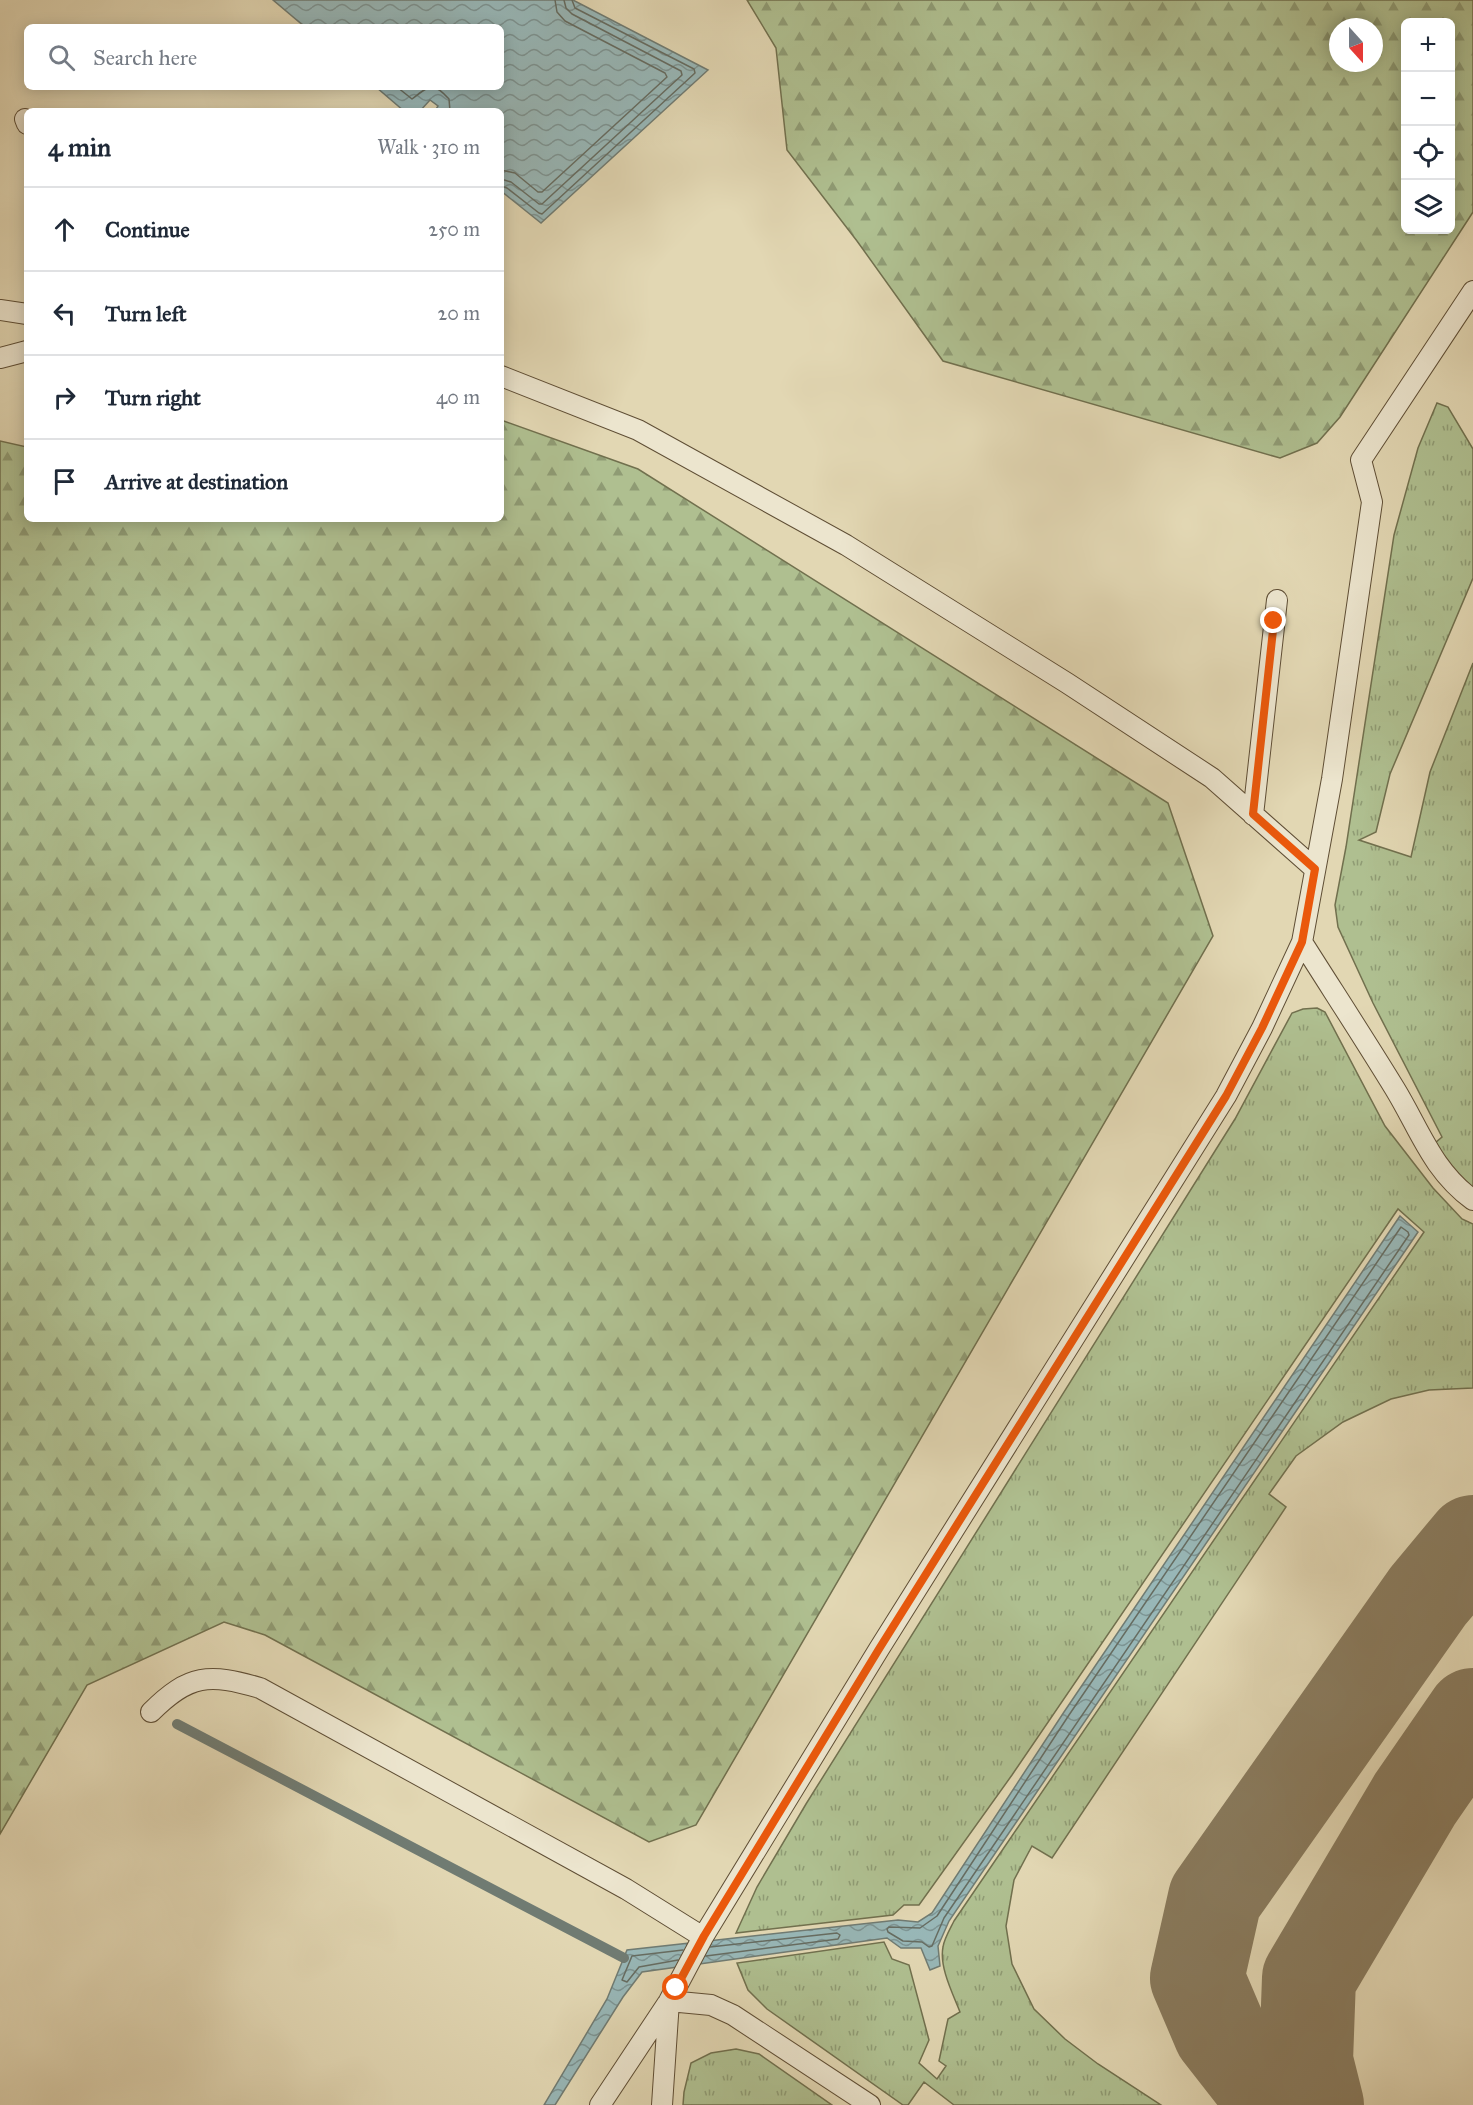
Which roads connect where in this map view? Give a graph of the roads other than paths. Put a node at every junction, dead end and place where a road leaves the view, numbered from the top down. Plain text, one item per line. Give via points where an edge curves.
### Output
1 (1473, 291) edge
2 (0, 310) edge
3 (24, 314) edge
4 (24, 352) edge
5 (0, 358) edge
6 (504, 377) edge
7 (1277, 600) dead end
8 (1253, 814) junction
9 (1315, 869) junction
10 (1302, 942) junction
11 (1473, 1200) edge
12 (151, 1712) dead end
13 (704, 1936) junction
14 (669, 2001) junction
15 (600, 2105) edge
16 (662, 2105) edge
17 (870, 2105) edge

1 - 9 lane via 1361,460 1372,502
2 - 3 lane
4 - 5 lane
6 - 8 lane via 638,430 846,545 1202,772
7 - 8 lane
8 - 9 lane
9 - 10 lane
10 - 11 lane via 1397,1092 1424,1145 1455,1187
10 - 13 lane via 1226,1096
12 - 13 lane via 168,1695 193,1681 229,1679 260,1688
13 - 14 lane
14 - 15 lane
14 - 16 lane
14 - 17 lane via 711,2005 734,2015

